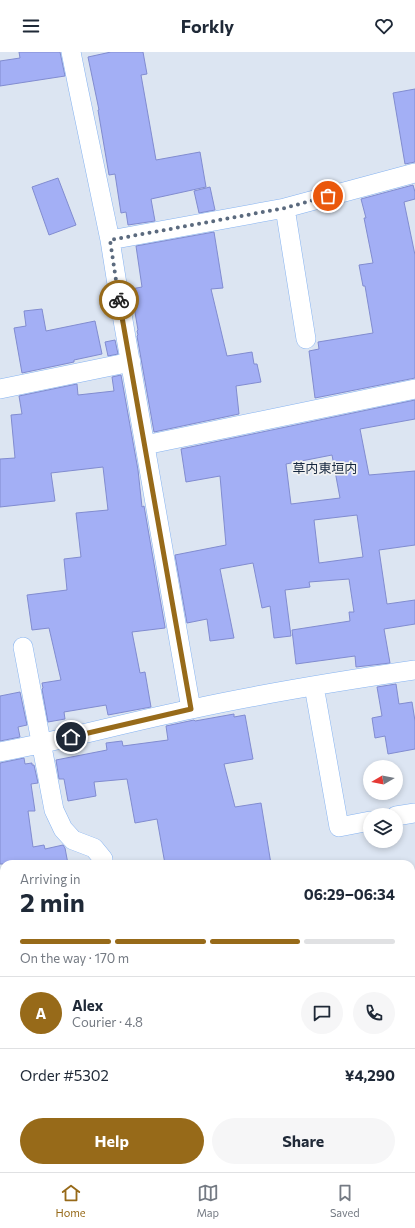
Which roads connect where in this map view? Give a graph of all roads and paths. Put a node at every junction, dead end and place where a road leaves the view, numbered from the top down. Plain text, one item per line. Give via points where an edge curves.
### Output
1 (72, 52) edge
2 (415, 173) edge
3 (285, 208) junction
4 (110, 240) junction
5 (306, 339) dead end
6 (131, 362) junction
7 (0, 389) edge
8 (415, 389) edge
9 (146, 445) junction
10 (23, 647) dead end
11 (415, 670) edge
12 (314, 686) junction
13 (191, 709) junction
14 (41, 744) junction
15 (0, 752) edge
16 (415, 813) edge
17 (403, 815) edge
18 (363, 822) edge
19 (103, 860) edge

1 - 4 street
2 - 3 street
3 - 4 street
3 - 5 street
4 - 6 street
6 - 7 street
6 - 9 street
8 - 9 street
9 - 13 street
10 - 14 street
11 - 12 street
12 - 13 street
12 - 18 street via 339,827
13 - 14 street
14 - 15 street
14 - 19 street via 54,810 63,829 73,840 94,848
16 - 17 street

